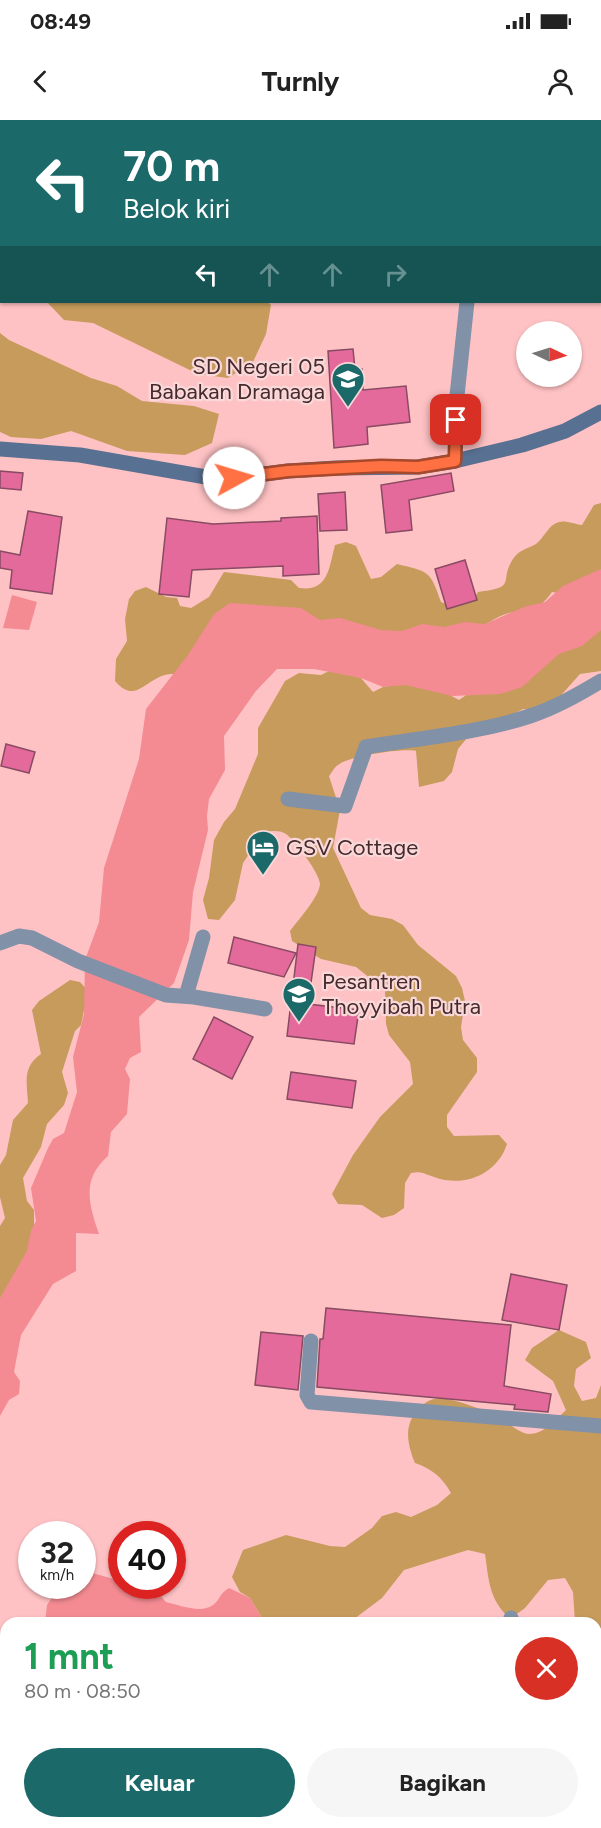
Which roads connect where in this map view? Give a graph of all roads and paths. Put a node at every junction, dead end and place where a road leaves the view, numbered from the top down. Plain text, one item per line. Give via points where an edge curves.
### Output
1 (466, 303) edge
2 (601, 412) edge
3 (0, 449) edge
4 (455, 461) junction
5 (601, 681) edge
6 (288, 799) dead end
7 (203, 937) dead end
8 (0, 943) edge
9 (186, 996) junction
10 (265, 1009) dead end
11 (311, 1341) dead end
12 (601, 1426) edge

1 - 4 street
2 - 4 street via 565,431
3 - 4 street via 80,455 206,477 234,478 288,471 418,467
5 - 6 street via 531,716 480,729 366,747 345,806
7 - 9 street
8 - 9 street via 19,936 32,938 78,961 166,995
9 - 10 street
11 - 12 street via 307,1395 311,1402

